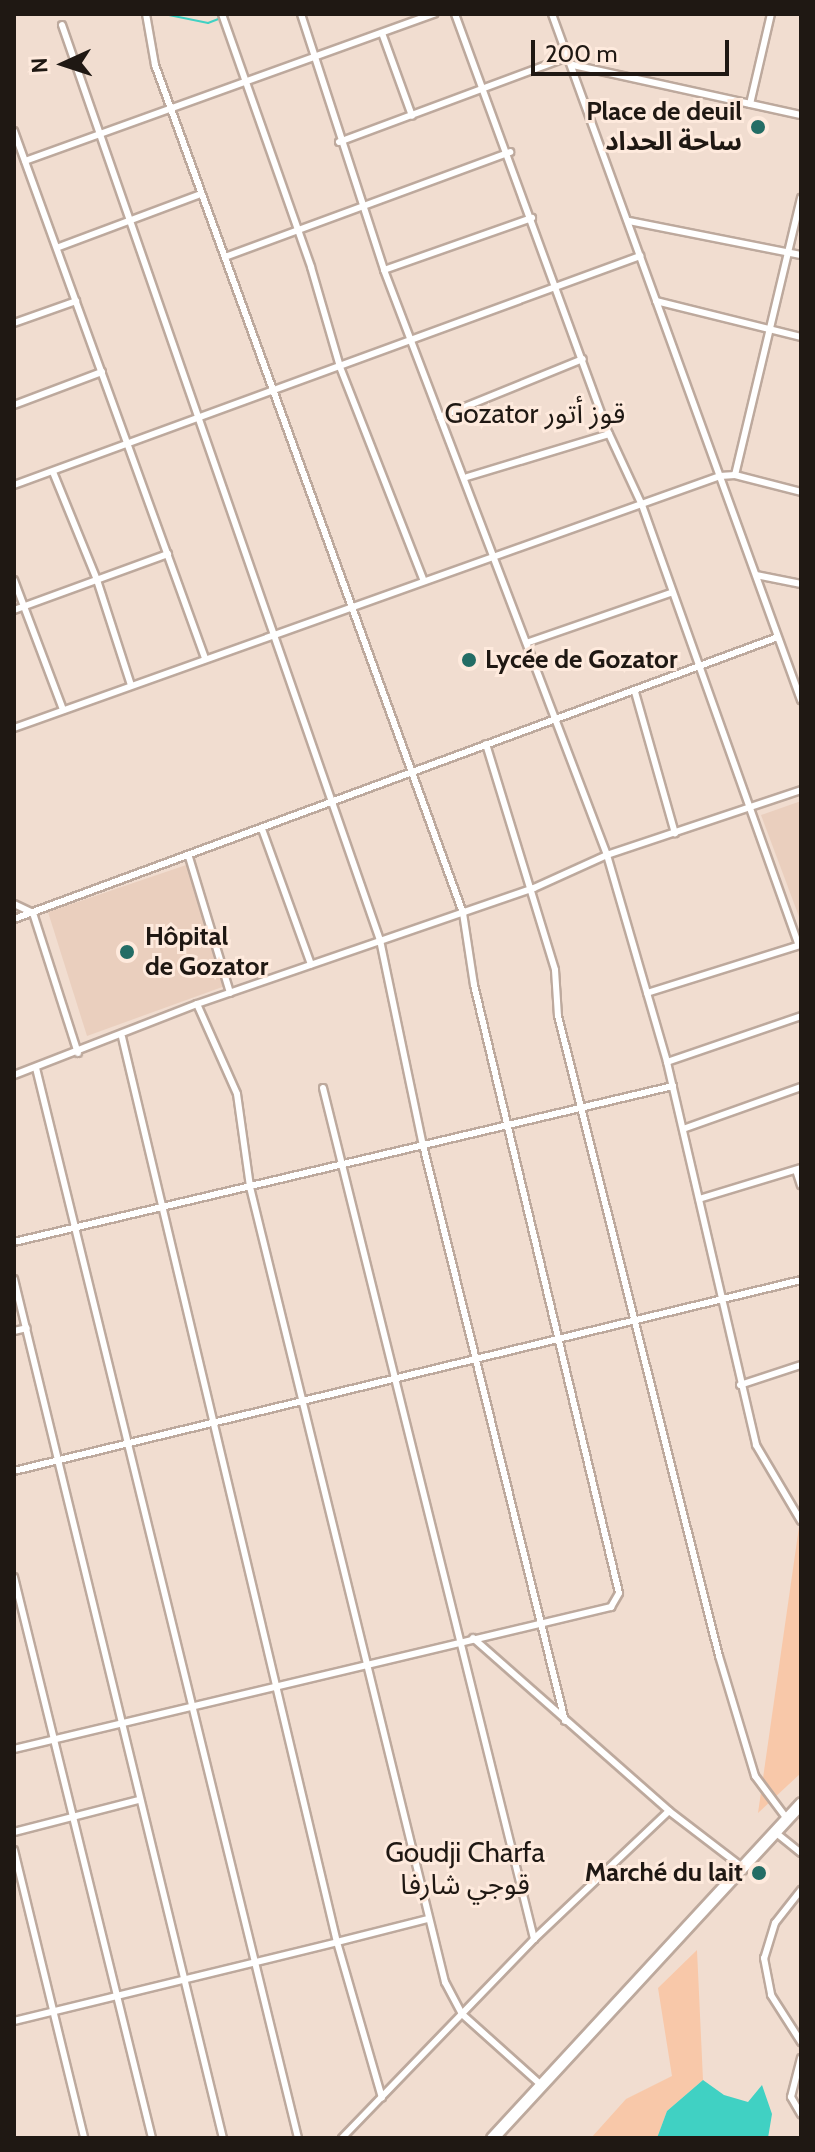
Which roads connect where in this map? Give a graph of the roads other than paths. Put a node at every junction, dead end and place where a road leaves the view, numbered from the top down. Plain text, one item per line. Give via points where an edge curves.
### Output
1 (146, 14) edge
2 (222, 14) edge
3 (301, 14) edge
4 (434, 14) edge
5 (455, 14) edge
6 (552, 14) edge
7 (771, 14) edge
8 (62, 25) dead end
9 (382, 33) junction
10 (570, 56) junction
11 (313, 58) junction
12 (573, 65) junction
13 (244, 82) junction
14 (484, 88) junction
15 (750, 104) junction
16 (171, 108) junction
17 (801, 115) edge
18 (412, 116) junction
19 (14, 131) edge
20 (98, 135) junction
21 (339, 142) junction
22 (510, 152) junction
23 (25, 161) junction
24 (201, 194) junction
25 (801, 198) edge
26 (363, 208) junction
27 (532, 218) junction
28 (129, 220) junction
29 (629, 221) junction
30 (298, 231) junction
31 (59, 247) junction
32 (788, 252) junction
33 (801, 255) edge
34 (640, 256) junction
35 (225, 257) junction
36 (384, 270) junction
37 (558, 287) junction
38 (76, 301) junction
39 (656, 301) junction
40 (14, 323) edge
41 (770, 329) junction
42 (801, 337) edge
43 (412, 340) junction
44 (583, 359) junction
45 (340, 367) junction
46 (102, 372) junction
47 (273, 390) junction
48 (14, 405) edge
49 (200, 416) junction
50 (440, 417) junction
51 (609, 434) junction
52 (128, 444) junction
53 (53, 472) junction
54 (735, 475) junction
55 (720, 476) junction
56 (467, 477) junction
57 (14, 485) edge
58 (801, 492) edge
59 (642, 505) junction
60 (496, 553) junction
61 (168, 554) junction
62 (756, 575) junction
63 (423, 579) junction
64 (14, 580) edge
65 (97, 580) junction
66 (801, 584) edge
67 (673, 592) junction
68 (24, 606) junction
69 (350, 606) junction
70 (14, 610) edge
71 (273, 634) junction
72 (778, 637) junction
73 (529, 642) junction
74 (205, 658) junction
75 (701, 668) junction
76 (131, 685) junction
77 (635, 692) junction
78 (801, 700) edge
79 (63, 710) junction
80 (558, 720) junction
81 (14, 728) edge
82 (486, 744) junction
83 (410, 773) junction
84 (801, 790) edge
85 (334, 802) junction
86 (750, 809) junction
87 (262, 829) junction
88 (675, 833) junction
89 (607, 855) junction
90 (189, 857) junction
91 (534, 888) junction
92 (14, 904) edge
93 (33, 913) junction
94 (463, 913) junction
95 (14, 919) edge
96 (380, 940) junction
97 (800, 945) edge
98 (311, 964) junction
99 (230, 993) junction
100 (647, 993) junction
101 (197, 1004) junction
102 (801, 1016) edge
103 (122, 1037) junction
104 (78, 1053) junction
105 (667, 1062) junction
106 (36, 1068) junction
107 (14, 1075) edge
108 (673, 1086) junction
109 (801, 1087) edge
110 (323, 1088) dead end
111 (583, 1105) junction
112 (511, 1122) junction
113 (683, 1129) junction
114 (423, 1145) junction
115 (341, 1163) junction
116 (798, 1169) edge
117 (801, 1185) edge
118 (250, 1187) junction
119 (699, 1199) junction
120 (159, 1208) junction
121 (77, 1227) junction
122 (14, 1242) edge
123 (14, 1279) edge
124 (801, 1280) edge
125 (720, 1297) junction
126 (636, 1317) junction
127 (27, 1328) junction
128 (14, 1331) edge
129 (561, 1338) junction
130 (479, 1357) junction
131 (801, 1365) edge
132 (396, 1379) junction
133 (740, 1385) junction
134 (306, 1398) junction
135 (214, 1420) junction
136 (129, 1441) junction
137 (55, 1460) junction
138 (14, 1471) edge
139 (801, 1521) edge
140 (14, 1577) edge
141 (542, 1622) junction
142 (473, 1638) junction
143 (457, 1641) junction
144 (370, 1664) junction
145 (277, 1685) junction
146 (195, 1706) junction
147 (565, 1721) junction
148 (121, 1724) junction
149 (53, 1738) junction
150 (14, 1749) edge
151 (139, 1800) junction
152 (801, 1803) edge
153 (669, 1811) junction
154 (74, 1818) junction
155 (787, 1819) junction
156 (14, 1832) edge
157 (775, 1832) junction
158 (14, 1850) edge
159 (801, 1853) edge
160 (741, 1866) junction
161 (801, 1890) edge
162 (428, 1919) junction
163 (534, 1939) junction
164 (337, 1942) junction
165 (255, 1962) junction
166 (183, 1979) junction
167 (117, 1995) junction
168 (53, 2011) junction
169 (462, 2014) junction
170 (14, 2021) edge
171 (801, 2042) edge
172 (801, 2058) edge
173 (541, 2085) junction
174 (382, 2098) junction
175 (801, 2114) edge
176 (84, 2138) edge
177 (152, 2138) edge
178 (223, 2138) edge
179 (298, 2138) edge
180 (342, 2138) edge
181 (492, 2138) edge

1 - 16 street via 147,36
2 - 13 street
3 - 11 street
4 - 9 street
5 - 14 street
6 - 10 street
7 - 15 street
8 - 20 street
9 - 11 street
9 - 18 street
10 - 12 street
10 - 14 street
11 - 13 street
11 - 21 street
12 - 15 street
12 - 29 street
13 - 16 street
13 - 30 street
14 - 18 street
14 - 22 street
15 - 17 street
16 - 20 street
16 - 24 street
18 - 21 street
19 - 23 street
20 - 23 street
20 - 28 street
21 - 26 street
22 - 26 street
22 - 27 street
23 - 31 street
24 - 28 street
24 - 35 street
25 - 32 street
26 - 30 street
26 - 36 street
27 - 36 street
27 - 37 street
28 - 31 street
28 - 49 street
29 - 32 street
29 - 34 street
30 - 35 street
30 - 45 street
31 - 38 street
32 - 33 street
32 - 41 street
34 - 37 street
34 - 39 street
35 - 47 street
36 - 43 street
37 - 43 street
37 - 44 street
38 - 40 street
38 - 46 street
39 - 41 street
39 - 55 street
41 - 42 street
41 - 54 street
43 - 45 street
43 - 50 street
44 - 50 street
44 - 51 street
45 - 47 street
45 - 63 street
46 - 48 street
46 - 52 street
47 - 49 street
47 - 69 street
49 - 52 street
49 - 71 street
50 - 56 street
51 - 56 street
51 - 59 street
52 - 53 street
52 - 61 street
53 - 57 street
53 - 65 street
54 - 55 street
54 - 58 street
55 - 59 street
55 - 62 street
56 - 60 street
59 - 60 street
59 - 67 street
60 - 63 street
60 - 73 street
61 - 65 street
61 - 74 street
62 - 66 street
62 - 72 street
63 - 69 street
64 - 68 street
65 - 68 street
65 - 76 street
67 - 73 street
67 - 75 street
68 - 70 street
68 - 79 street
69 - 71 street
69 - 83 street
71 - 74 street
71 - 85 street
72 - 75 street
72 - 78 street
73 - 80 street
74 - 76 street
75 - 77 street
75 - 86 street
76 - 79 street
77 - 80 street
77 - 88 street
79 - 81 street
80 - 82 street
80 - 89 street
82 - 83 street
82 - 91 street
83 - 85 street
83 - 94 street
84 - 86 street
85 - 87 street
85 - 96 street
86 - 88 street
86 - 97 street
87 - 90 street
87 - 98 street
88 - 89 street
89 - 91 street
89 - 100 street
90 - 93 street
90 - 99 street
91 - 94 street
91 - 111 street
92 - 93 street
93 - 95 street
93 - 104 street
94 - 96 street
94 - 112 street via 474,985
96 - 98 street
96 - 114 street
97 - 100 street
98 - 99 street
99 - 101 street
100 - 105 street
101 - 103 street
101 - 118 street via 237,1094
102 - 105 street
103 - 104 street
103 - 120 street
104 - 106 street
105 - 108 street
106 - 107 street
106 - 121 street
108 - 111 street
108 - 113 street
109 - 113 street
110 - 115 street
111 - 112 street
111 - 126 street
112 - 114 street
112 - 129 street
113 - 119 street
114 - 115 street
114 - 130 street
115 - 118 street
115 - 132 street
116 - 117 street
116 - 119 street
118 - 120 street
118 - 134 street
119 - 125 street
120 - 121 street
120 - 135 street
121 - 122 street
121 - 136 street
123 - 127 street
124 - 125 street
125 - 126 street
125 - 133 street
126 - 129 street
126 - 155 street via 743,1741 760,1785
127 - 128 street
127 - 137 street
129 - 130 street
129 - 141 street via 619,1593 611,1607
130 - 132 street
130 - 141 street
131 - 133 street
132 - 134 street
132 - 143 street
133 - 139 street via 756,1445
134 - 135 street
134 - 144 street
135 - 136 street
135 - 145 street
136 - 137 street
136 - 146 street
137 - 138 street
137 - 148 street
140 - 149 street
141 - 142 street
141 - 147 street
142 - 143 street
142 - 147 street
143 - 144 street
143 - 163 street
144 - 145 street
144 - 162 street
145 - 146 street
145 - 164 street
146 - 148 street
146 - 165 street
147 - 153 street
148 - 149 street
148 - 151 street
149 - 150 street
149 - 154 street
151 - 154 street
151 - 166 street
152 - 155 highway
153 - 160 street
153 - 163 street
154 - 156 street
154 - 167 street
155 - 157 highway
157 - 159 street
157 - 160 highway
158 - 168 street
160 - 173 highway
161 - 171 street via 775,1923 764,1958 771,1995
162 - 164 street
162 - 169 street via 445,1982
163 - 169 street
164 - 165 street
164 - 174 street
165 - 166 street
165 - 179 street
166 - 167 street
166 - 178 street
167 - 168 street
167 - 177 street
168 - 170 street
168 - 176 street
169 - 173 street
169 - 174 street
172 - 175 street via 791,2097
173 - 181 highway
174 - 180 street

